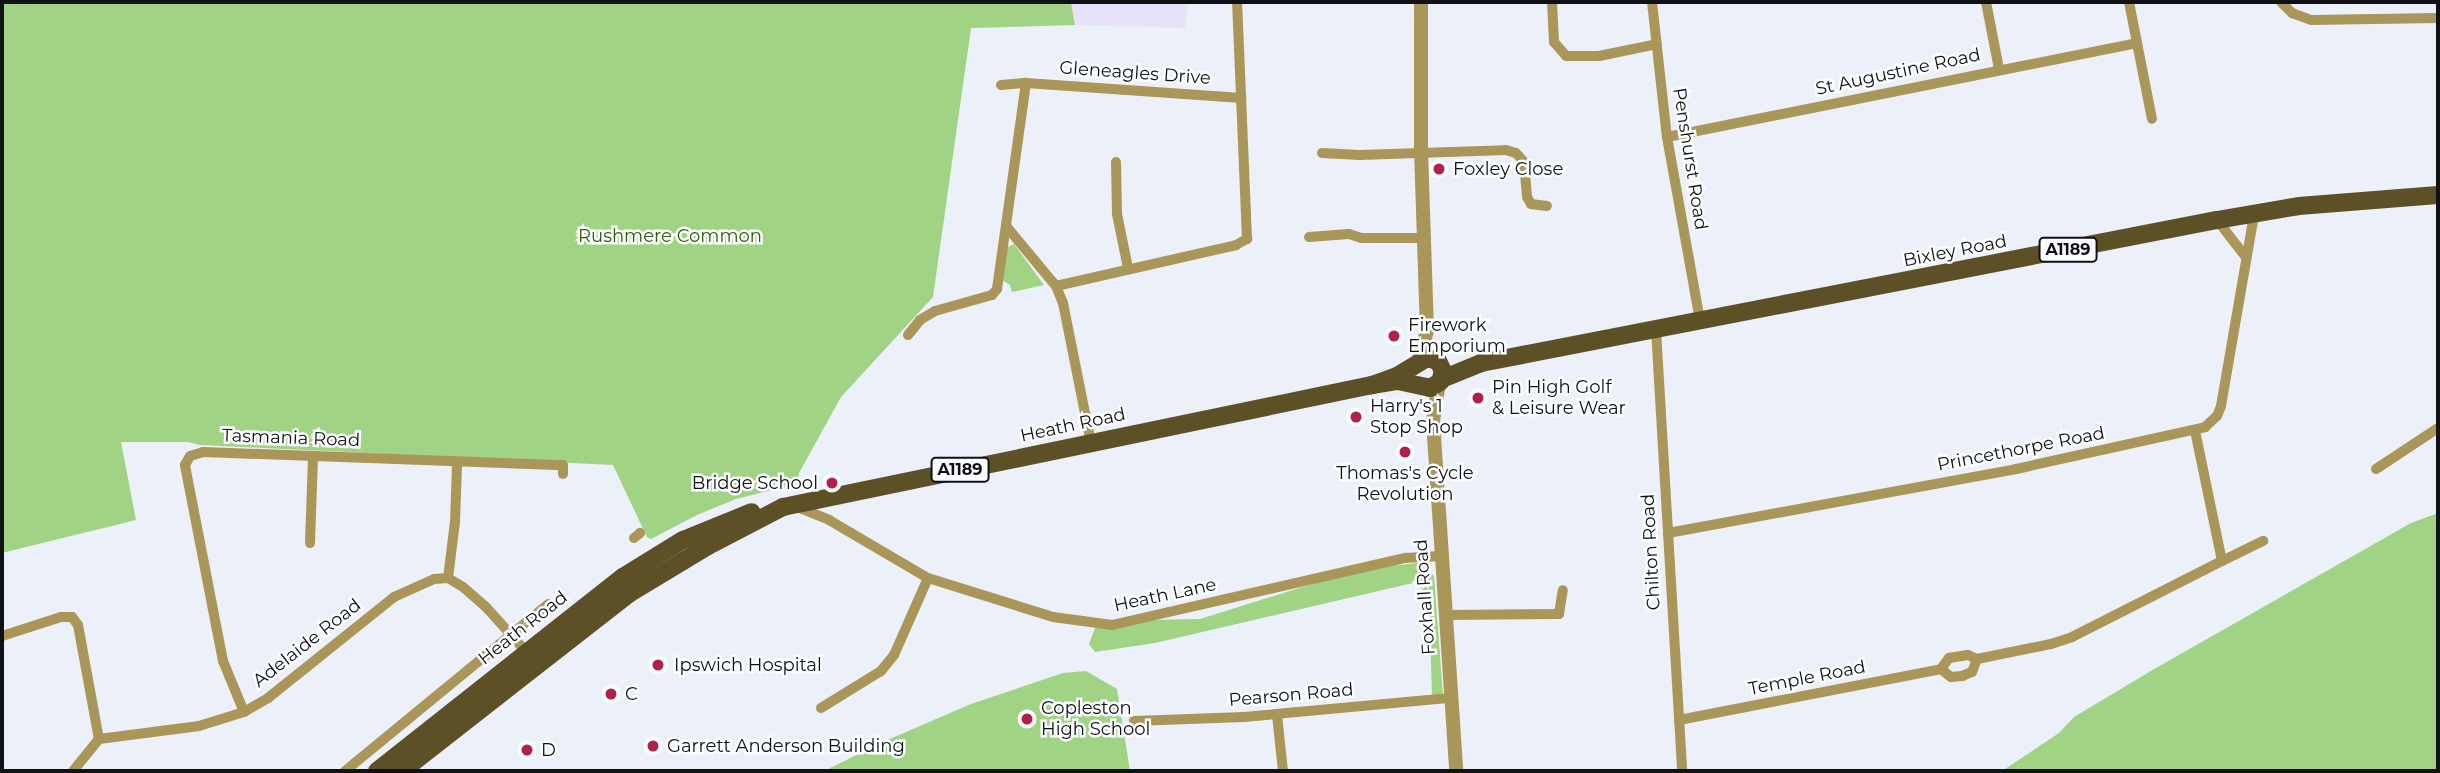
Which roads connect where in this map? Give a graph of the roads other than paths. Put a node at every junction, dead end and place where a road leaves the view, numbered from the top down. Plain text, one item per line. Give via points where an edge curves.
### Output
1 (1237, 2) edge
2 (1421, 2) edge
3 (1552, 2) edge
4 (1652, 2) edge
5 (1986, 2) edge
6 (2129, 2) edge
7 (2281, 2) edge
8 (2438, 18) edge
9 (2137, 43) junction
10 (1657, 44) junction
11 (1999, 69) junction
12 (1026, 83) junction
13 (1002, 85) dead end
14 (1241, 98) junction
15 (2151, 120) dead end
16 (1667, 137) junction
17 (1421, 152) junction
18 (1322, 153) dead end
19 (1116, 162) dead end
20 (2438, 195) edge
21 (1547, 206) dead end
22 (2254, 214) junction
23 (2217, 220) junction
24 (1006, 226) junction
25 (1309, 237) dead end
26 (1424, 238) junction
27 (2245, 256) junction
28 (1128, 268) junction
29 (1056, 286) junction
30 (1700, 321) junction
31 (1656, 330) junction
32 (908, 335) dead end
33 (1429, 373) junction
34 (2438, 428) edge
35 (2194, 431) junction
36 (1091, 443) junction
37 (313, 456) junction
38 (457, 464) junction
39 (2376, 469) dead end
40 (563, 474) dead end
41 (830, 496) junction
42 (787, 505) junction
43 (830, 520) junction
44 (1668, 533) junction
45 (2263, 541) dead end
46 (310, 543) dead end
47 (1441, 556) junction
48 (2222, 561) junction
49 (448, 578) junction
50 (928, 578) junction
51 (1563, 590) dead end
52 (548, 604) dead end
53 (1446, 615) junction
54 (511, 633) junction
55 (2, 636) edge
56 (532, 658) junction
57 (1977, 659) junction
58 (1941, 669) junction
59 (1450, 698) junction
60 (821, 708) dead end
61 (244, 712) junction
62 (1277, 715) junction
63 (1679, 720) junction
64 (1134, 721) dead end
65 (99, 739) junction
66 (74, 771) edge
67 (345, 771) edge
68 (377, 771) edge
69 (402, 771) edge
70 (1283, 771) edge
71 (1456, 771) edge
72 (1682, 771) edge

1 - 14 street
2 - 17 street, Foxhall Road
3 - 10 street via 1554,42 1566,56 1599,56
4 - 10 street, Penshurst Road
5 - 11 street
6 - 9 street
7 - 8 street via 2292,13 2311,20
9 - 11 street, St Augustine Road
9 - 15 street
10 - 16 street, Penshurst Road
11 - 16 street, St Augustine Road
12 - 13 street, Gleneagles Drive
12 - 14 street, Gleneagles Drive
12 - 24 street
14 - 28 street via 1247,239
16 - 30 street, Penshurst Road
17 - 18 street
17 - 21 street via 1516,153 1524,162 1531,204
17 - 26 street, Foxhall Road
19 - 28 street via 1116,214
20 - 22 main road, Bixley Road / A1189
22 - 23 main road, Bixley Road / A1189
22 - 27 street, Princethorpe Road
23 - 27 street
23 - 30 main road, Bixley Road / A1189
24 - 29 street
24 - 32 street via 997,289 992,295 934,312
25 - 26 street
26 - 33 street, Foxhall Road
27 - 35 street, Princethorpe Road via 2221,406 2212,422
28 - 29 street
29 - 36 street
30 - 31 main road, Bixley Road / A1189
31 - 33 main road, Bixley Road / A1189
31 - 44 street, Chilton Road
33 - 36 main road, Heath Road / A1189
33 - 47 street, Foxhall Road
34 - 39 street
35 - 44 street, Princethorpe Road
35 - 48 street
36 - 41 main road, Heath Road / A1189
37 - 38 street, Tasmania Road
37 - 46 street
37 - 61 street, Tasmania Road via 203,452 190,456 186,465 223,662
38 - 40 street, Tasmania Road via 563,465
38 - 49 street via 456,522
41 - 42 main road, Heath Road
41 - 43 street
42 - 43 street, Heath Lane
42 - 56 main road, Heath Road via 661,573
42 - 56 main road, Heath Road via 766,507 683,540 623,578
43 - 50 street, Heath Lane
44 - 63 street, Chilton Road
45 - 48 street, Temple Road
47 - 50 street, Heath Lane via 1405,558 1112,625 1052,617
47 - 53 street, Foxhall Road
48 - 57 street, Temple Road via 2072,637
49 - 54 street
49 - 61 street, Adelaide Road via 417,585 394,597
50 - 60 street via 894,655 881,671
51 - 53 street via 1559,614
52 - 54 street, Heath Road
53 - 59 street, Foxhall Road
54 - 56 street
54 - 67 street, Heath Road
55 - 65 street via 72,617 78,625
56 - 68 main road, Heath Road
56 - 69 main road, Heath Road
57 - 58 street, Temple Road via 1968,654 1949,658
57 - 58 street, Temple Road via 1967,675 1951,677
58 - 63 street, Temple Road
59 - 62 street, Pearson Road
59 - 71 street, Foxhall Road
61 - 65 street, Adelaide Road via 199,726
62 - 64 street, Pearson Road
62 - 70 street
63 - 72 street, Chilton Road
65 - 66 street

